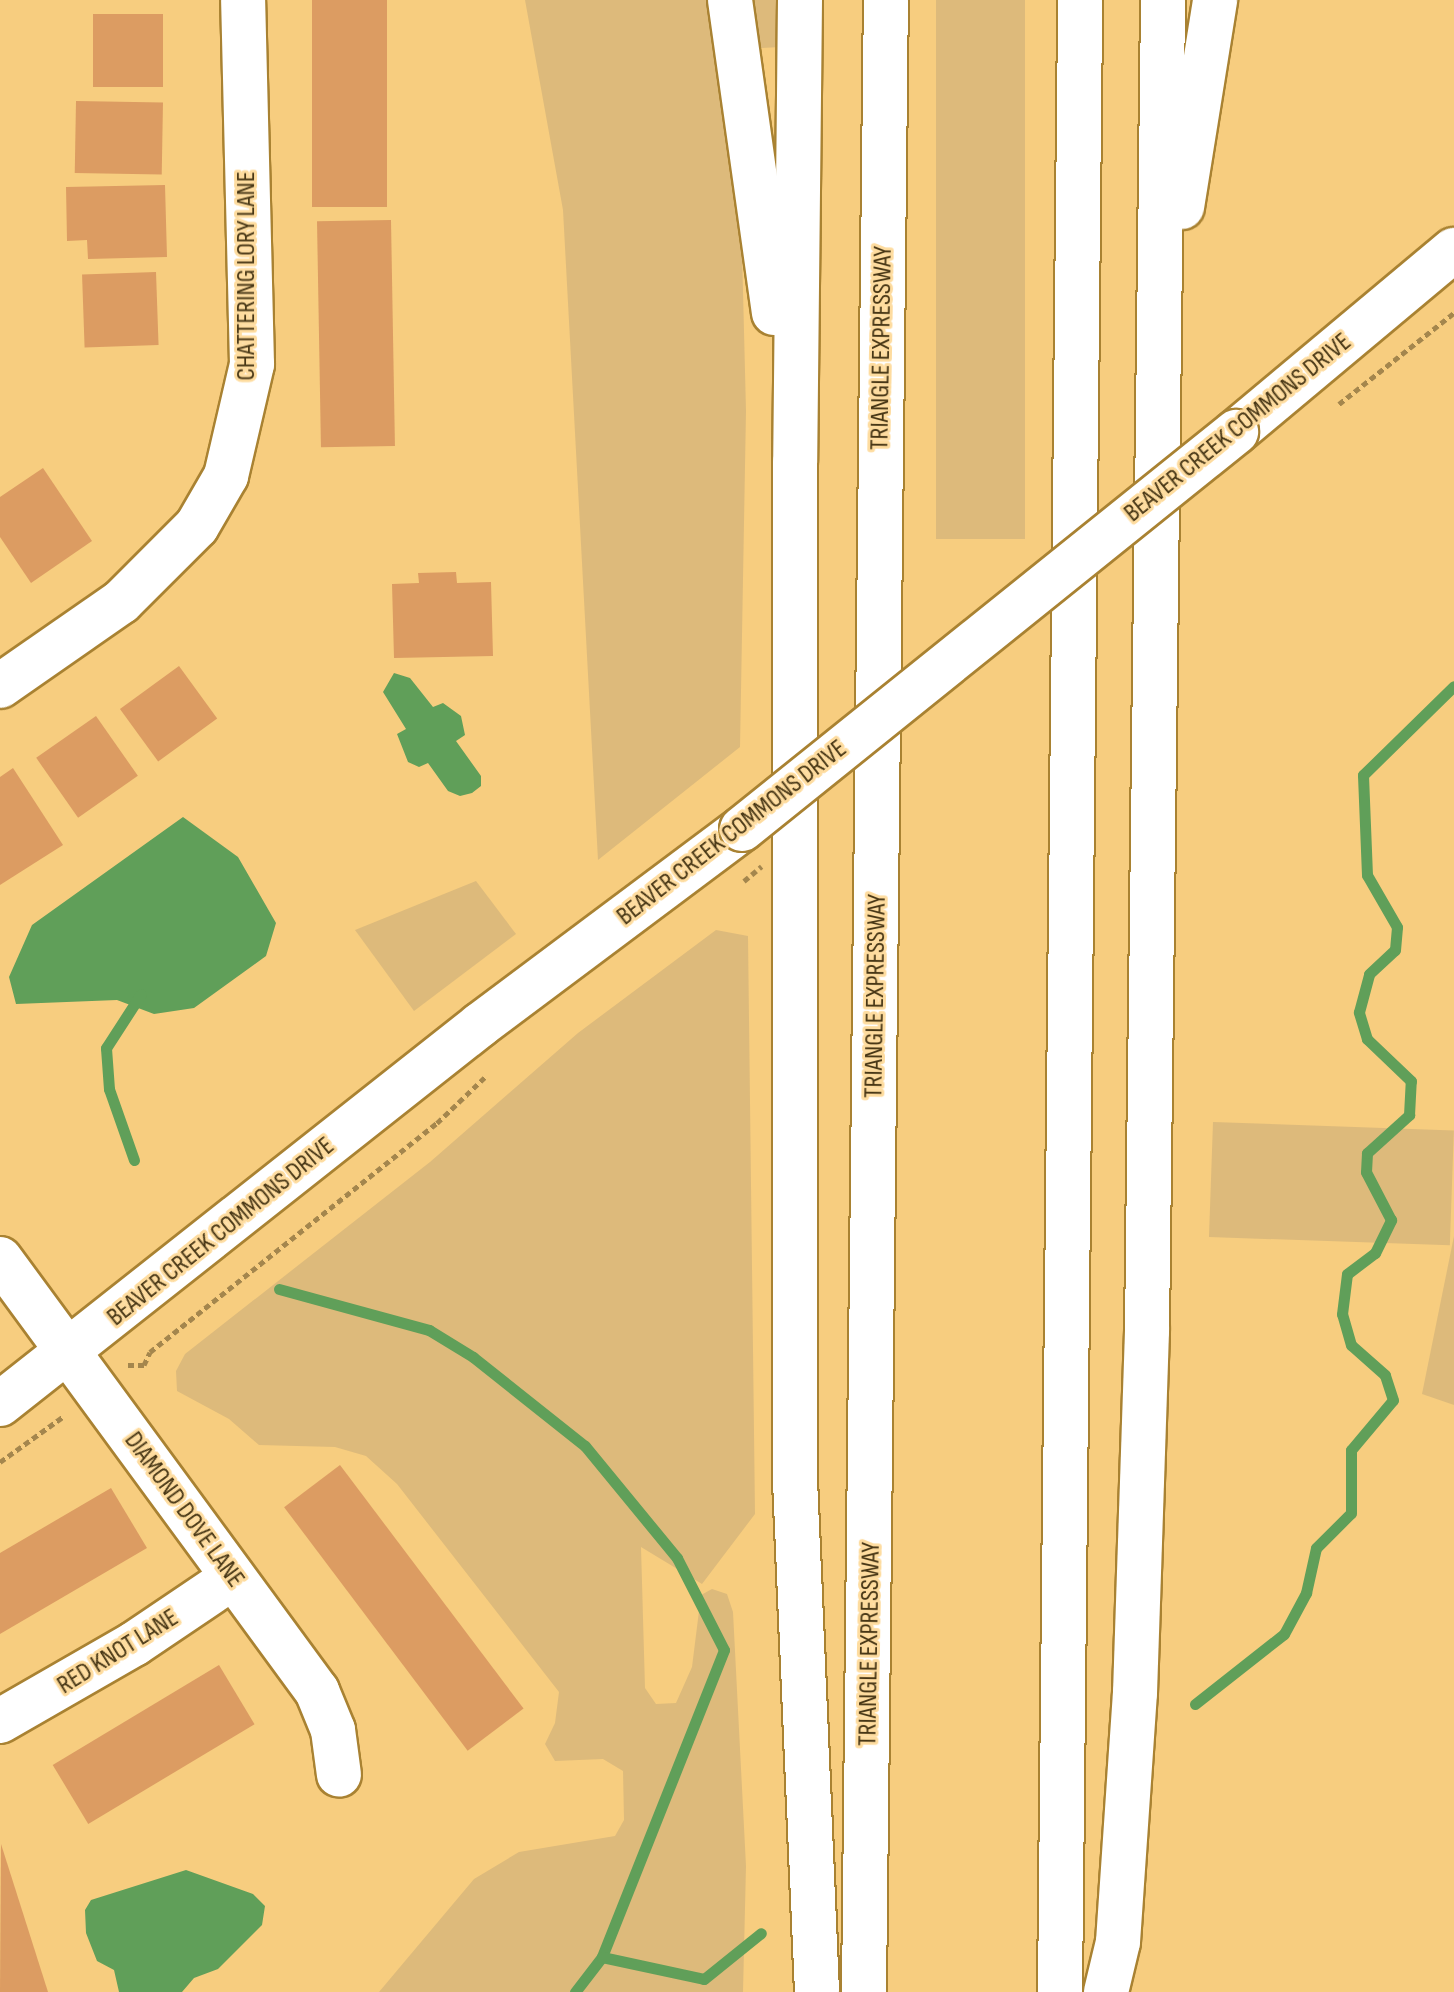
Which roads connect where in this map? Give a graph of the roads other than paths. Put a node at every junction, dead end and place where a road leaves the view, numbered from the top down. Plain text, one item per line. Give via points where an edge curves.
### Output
1 (243, 0) edge
2 (730, 0) edge
3 (800, 0) edge
4 (886, 0) edge
5 (1080, 0) edge
6 (1163, 0) edge
7 (1215, 0) edge
8 (1454, 250) edge
9 (1160, 331) junction
10 (795, 462) junction
11 (0, 686) edge
12 (0, 1259) edge
13 (70, 1352) junction
14 (0, 1404) edge
15 (232, 1578) junction
16 (0, 1721) edge
17 (339, 1775) dead end
18 (817, 1992) edge
19 (864, 1992) edge
20 (1060, 1992) edge
21 (1106, 1992) edge

1 - 11 main road, CHATTERING LORY LANE via 252,364 226,476 197,526 121,602
2 - 10 main road
3 - 10 main road
4 - 19 main road, TRIANGLE EXPRESSWAY
5 - 20 main road
6 - 9 main road
7 - 9 main road
8 - 13 main road, BEAVER CREEK COMMONS DRIVE, bridge via 742,829 480,1025
9 - 21 main road via 1138,1625 1118,1942
10 - 18 main road via 795,1480
12 - 13 main road, DIAMOND DOVE LANE
13 - 14 main road, BEAVER CREEK COMMONS DRIVE
13 - 15 main road, DIAMOND DOVE LANE
15 - 16 main road, RED KNOT LANE via 113,1658
15 - 17 main road, DIAMOND DOVE LANE via 317,1691 333,1730

